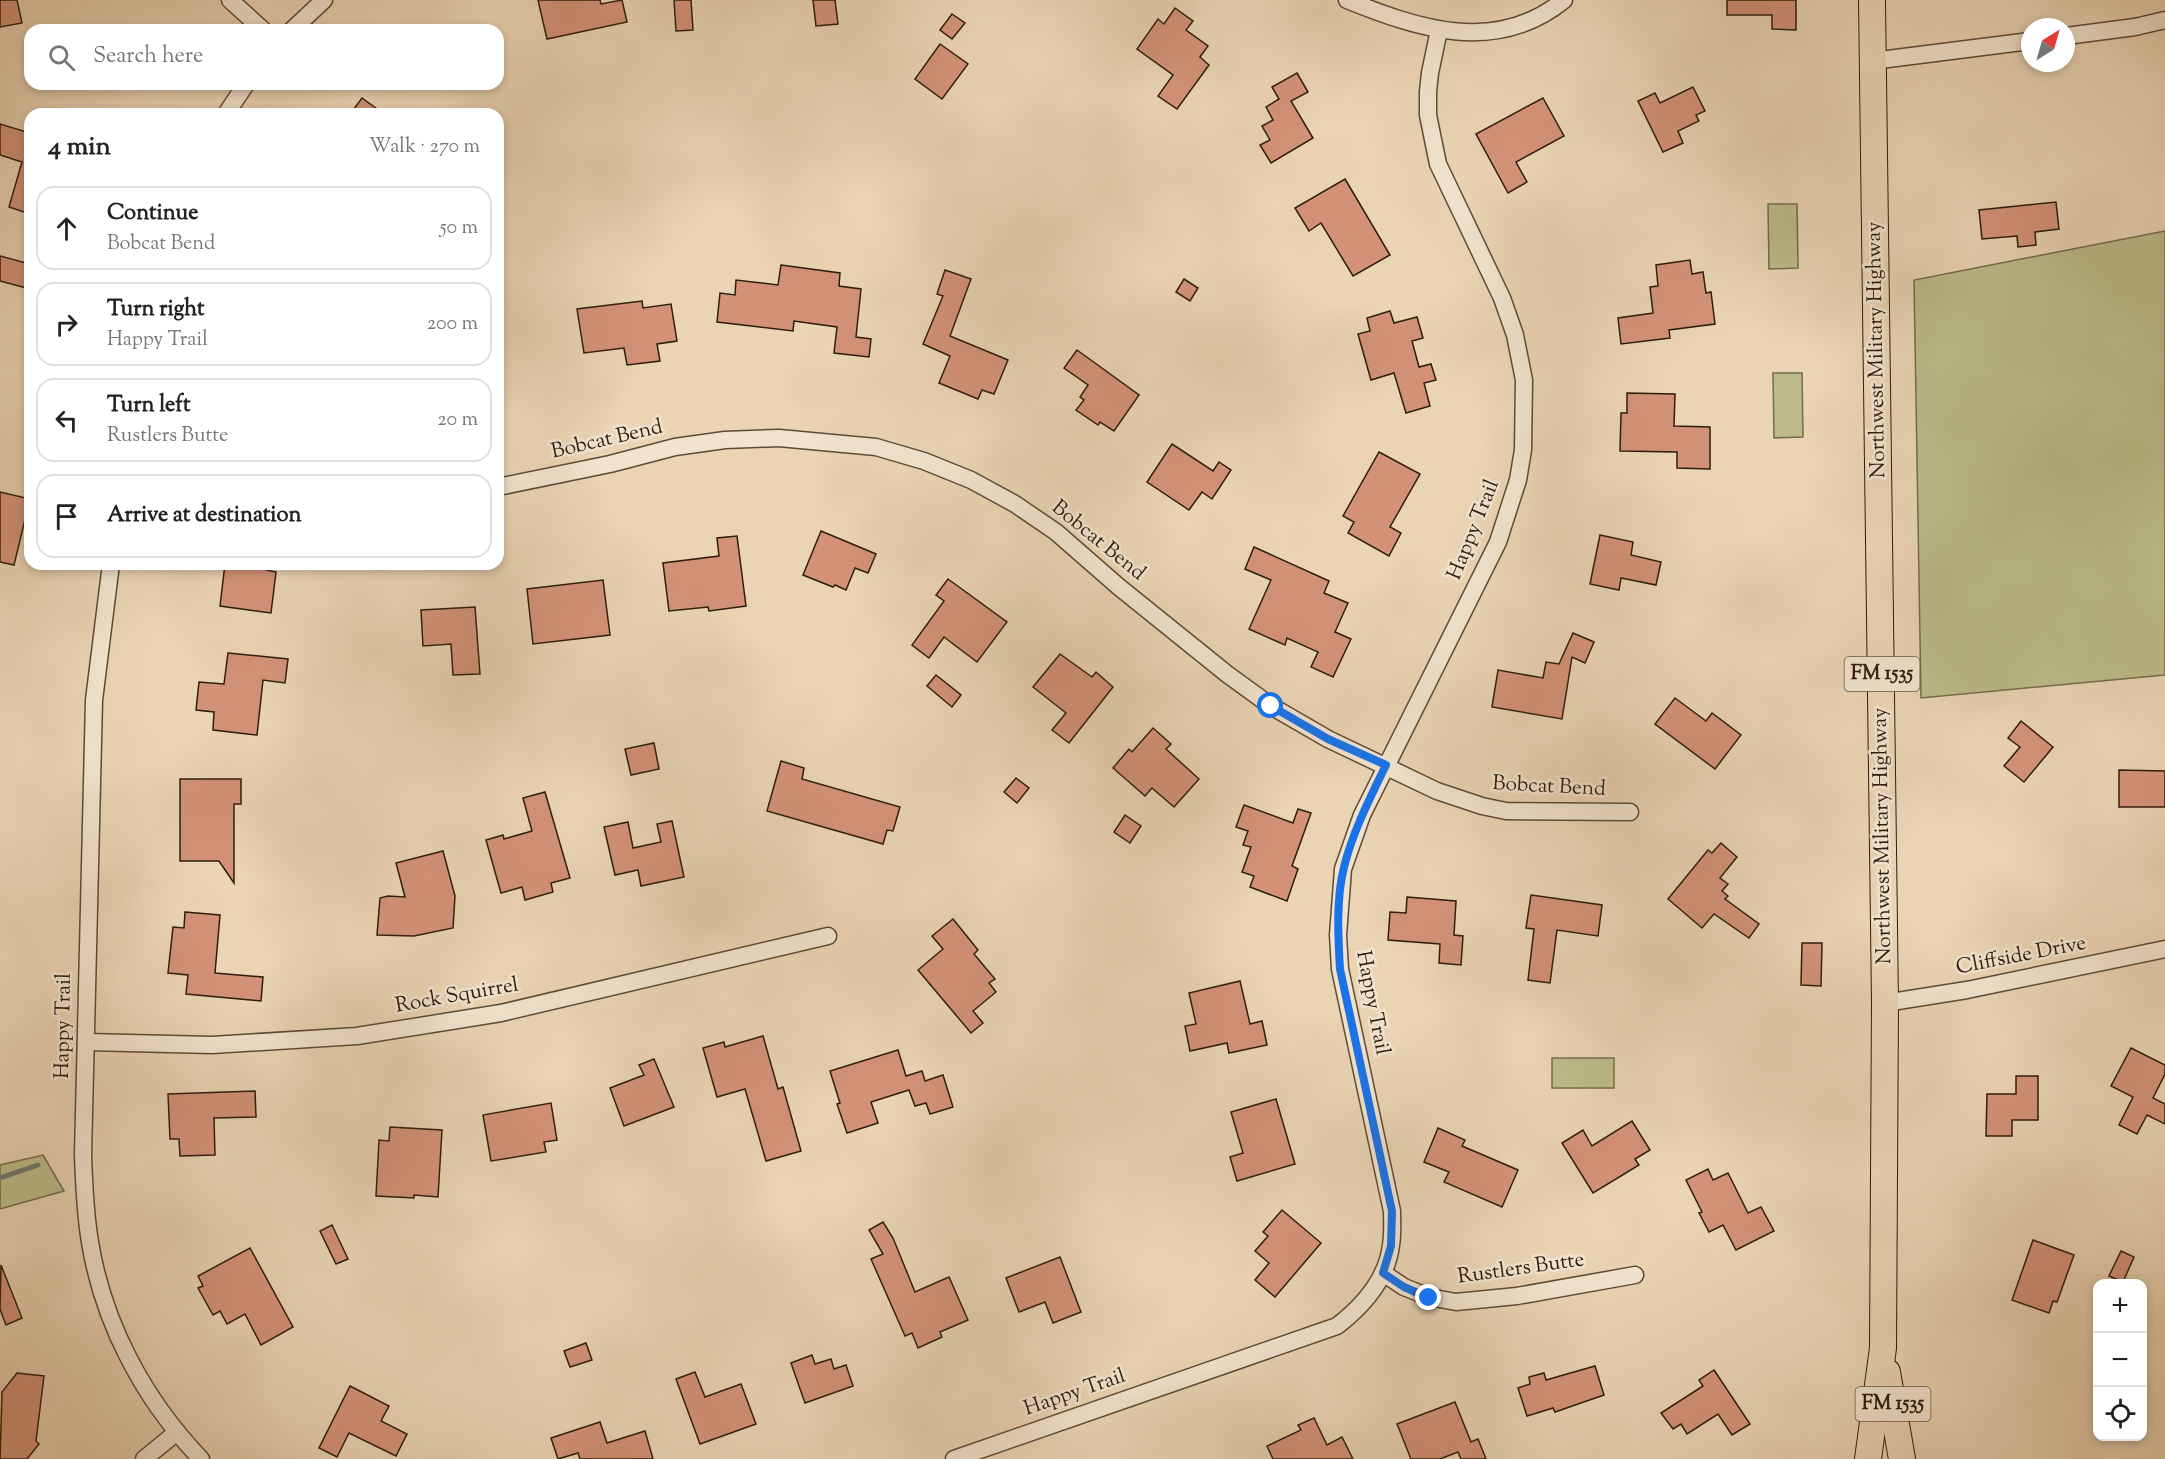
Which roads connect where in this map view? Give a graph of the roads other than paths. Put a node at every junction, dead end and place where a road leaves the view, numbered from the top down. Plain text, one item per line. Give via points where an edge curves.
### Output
1 (230, 0) edge
2 (324, 0) edge
3 (1347, 0) edge
4 (1564, 0) edge
5 (1872, 0) edge
6 (2165, 20) edge
7 (256, 24) edge
8 (298, 24) edge
9 (1439, 30) junction
10 (2075, 35) edge
11 (2021, 42) edge
12 (1872, 61) junction
13 (242, 90) edge
14 (230, 108) edge
15 (504, 486) edge
16 (110, 570) edge
17 (1386, 765) junction
18 (1630, 812) dead end
19 (828, 936) dead end
20 (2165, 949) edge
21 (1885, 1003) junction
22 (86, 1042) junction
23 (1383, 1273) junction
24 (1635, 1275) dead end
25 (1883, 1348) junction
26 (177, 1432) junction
27 (144, 1459) edge
28 (201, 1459) edge
29 (954, 1459) edge
30 (1868, 1459) edge
31 (1902, 1459) edge

1 - 7 street
2 - 8 street
3 - 9 street
4 - 9 street via 1525,23 1487,32
5 - 12 main road, Northwest Military Highway / FM 1535
6 - 10 street
9 - 17 street, Happy Trail via 1430,73 1428,115 1438,164 1502,298 1515,335 1524,380 1523,450 1518,480 1498,542
11 - 12 street
12 - 21 main road, Northwest Military Highway / FM 1535
13 - 14 street
15 - 17 street, Bobcat Bend via 675,447 725,440 779,438 832,442 876,447 924,461 1015,504 1056,532 1271,706 1328,739
16 - 22 street, Happy Trail via 94,700
17 - 18 street, Bobcat Bend via 1437,791 1506,811
17 - 23 street, Happy Trail via 1362,815 1344,869 1338,935 1340,969 1392,1211 1391,1246
19 - 22 street, Rock Squirrel via 501,1013 357,1036 212,1045
20 - 21 street, Cliffside Drive
21 - 25 main road, Northwest Military Highway / FM 1535
22 - 26 street, Happy Trail via 84,1200 100,1286 134,1368
23 - 24 street, Rustlers Butte via 1429,1298 1456,1302 1517,1296
23 - 29 street, Happy Trail via 1363,1303 1337,1326
25 - 30 main road, Northwest Military Highway / FM 1535
25 - 31 main road, Northwest Military Highway / FM 1535
26 - 27 street
26 - 28 street, Happy Trail

